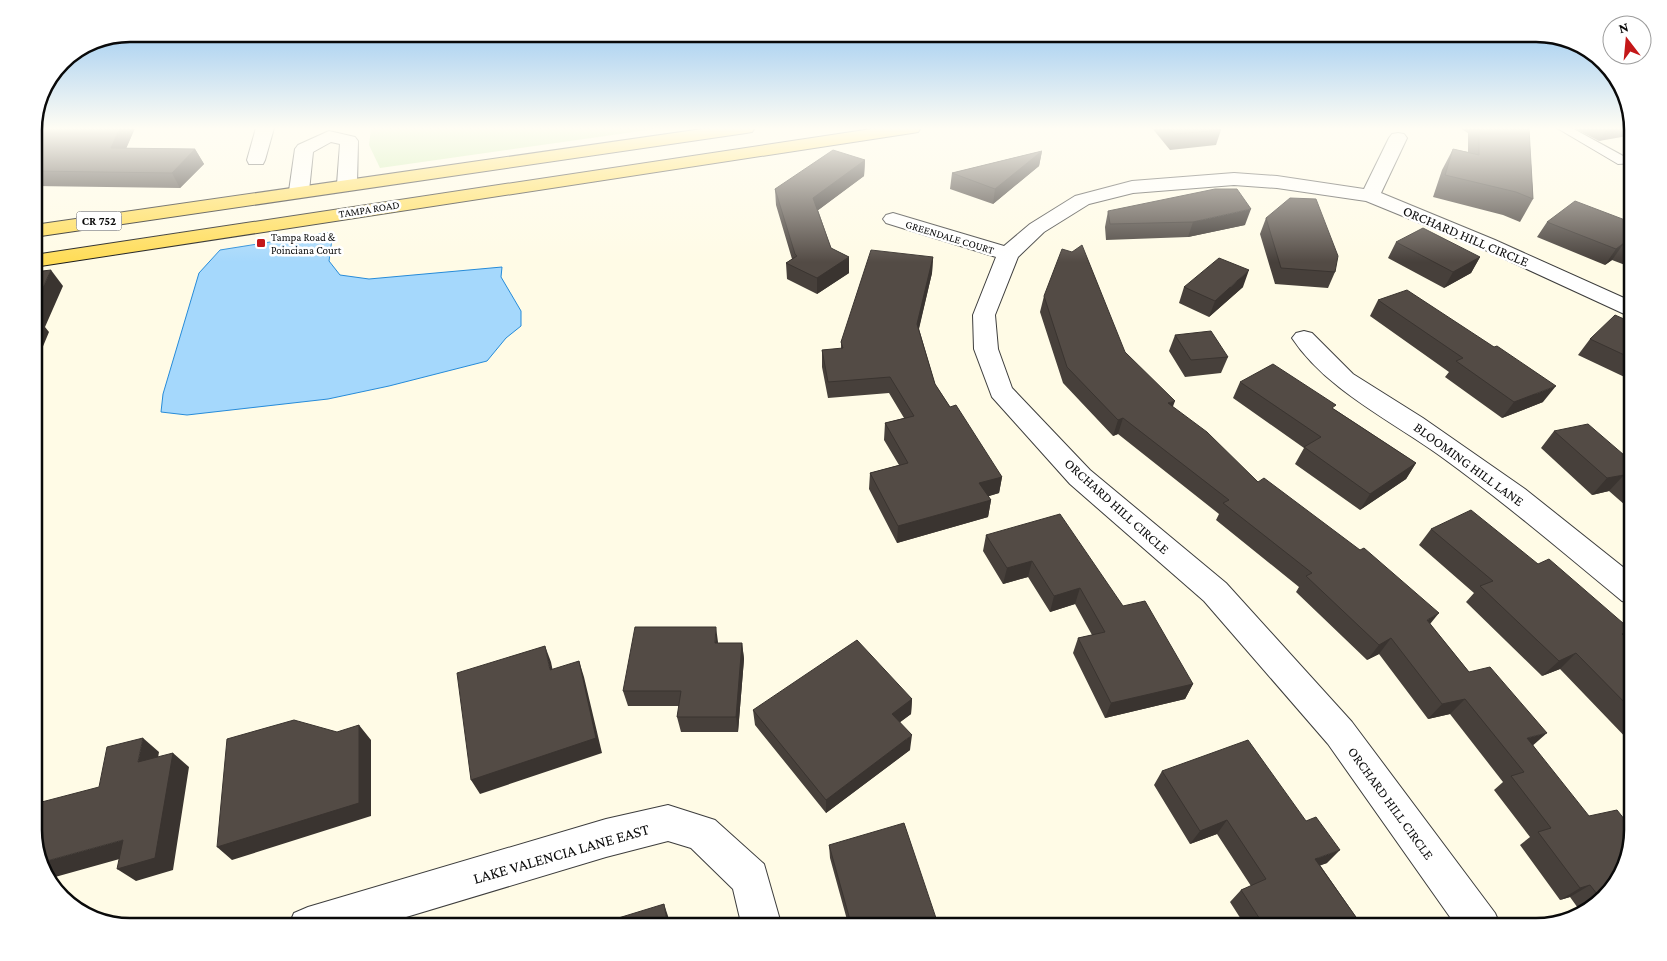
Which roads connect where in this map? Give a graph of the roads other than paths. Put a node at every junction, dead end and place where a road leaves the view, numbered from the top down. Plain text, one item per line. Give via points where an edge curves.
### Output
1 (301, 173) edge
2 (348, 173) edge
3 (426, 173) edge
4 (616, 173) edge
5 (1381, 173) edge
6 (347, 184) junction
7 (299, 191) junction
8 (1370, 196) junction
9 (893, 219) dead end
10 (43, 230) edge
11 (1008, 254) junction
12 (43, 260) edge
13 (1624, 307) edge
14 (1304, 338) dead end
15 (1624, 585) edge
16 (338, 918) edge
17 (760, 918) edge
18 (1474, 918) edge

1 - 7 street
2 - 6 street
3 - 6 main road, CR 752
4 - 12 main road, TAMPA ROAD / CR 752
5 - 8 street
6 - 7 main road, CR 752
7 - 10 main road, CR 752
8 - 11 street, ORCHARD HILL CIRCLE via 1234,179 1132,187 1082,200 1037,228
8 - 13 street, ORCHARD HILL CIRCLE via 1488,244
9 - 11 street, GREENDALE COURT
11 - 18 street, ORCHARD HILL CIRCLE via 984,315 986,349 1001,391 1080,478 1222,599 1340,733
14 - 15 street, BLOOMING HILL LANE via 1344,380 1414,424 1515,496
16 - 17 street, LAKE VALENCIA LANE EAST via 606,838 668,823 702,833 750,878

